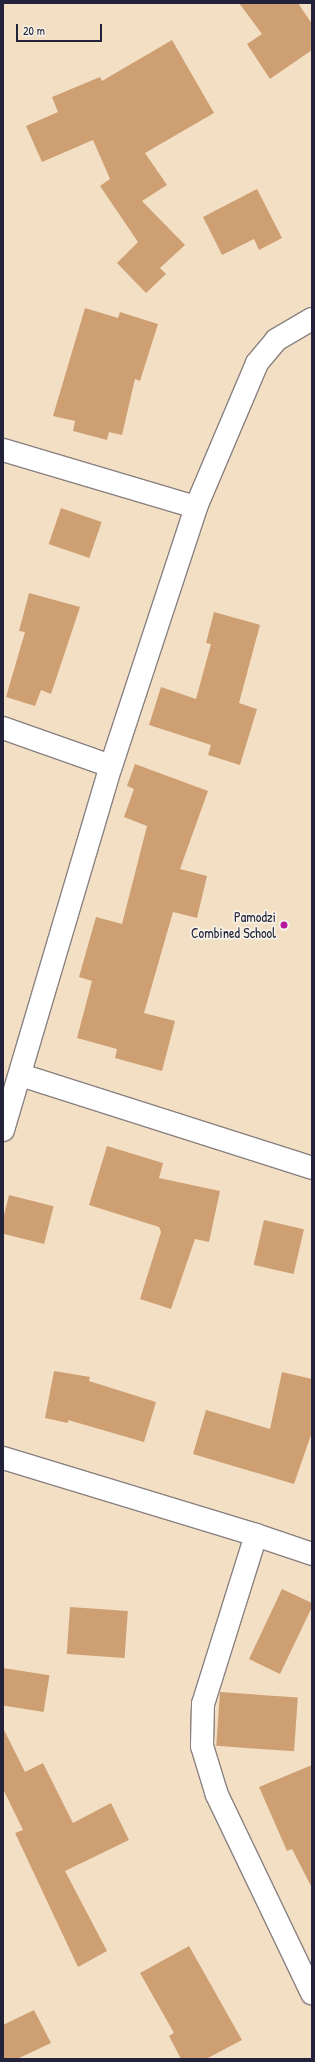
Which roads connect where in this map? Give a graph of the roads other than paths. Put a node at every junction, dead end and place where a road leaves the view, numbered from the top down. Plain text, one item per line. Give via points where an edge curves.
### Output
1 (312, 319) edge
2 (3, 450) edge
3 (196, 507) junction
4 (3, 728) edge
5 (111, 766) junction
6 (20, 1075) junction
7 (3, 1130) edge
8 (312, 1168) edge
9 (3, 1458) edge
10 (256, 1535) junction
11 (312, 1554) edge
12 (312, 1993) edge

1 - 3 street via 276,340 257,363
2 - 3 street
3 - 5 street
4 - 5 street
5 - 6 street
6 - 7 street
6 - 8 street
9 - 10 street
10 - 11 street
10 - 12 street via 203,1704 202,1746 217,1795

